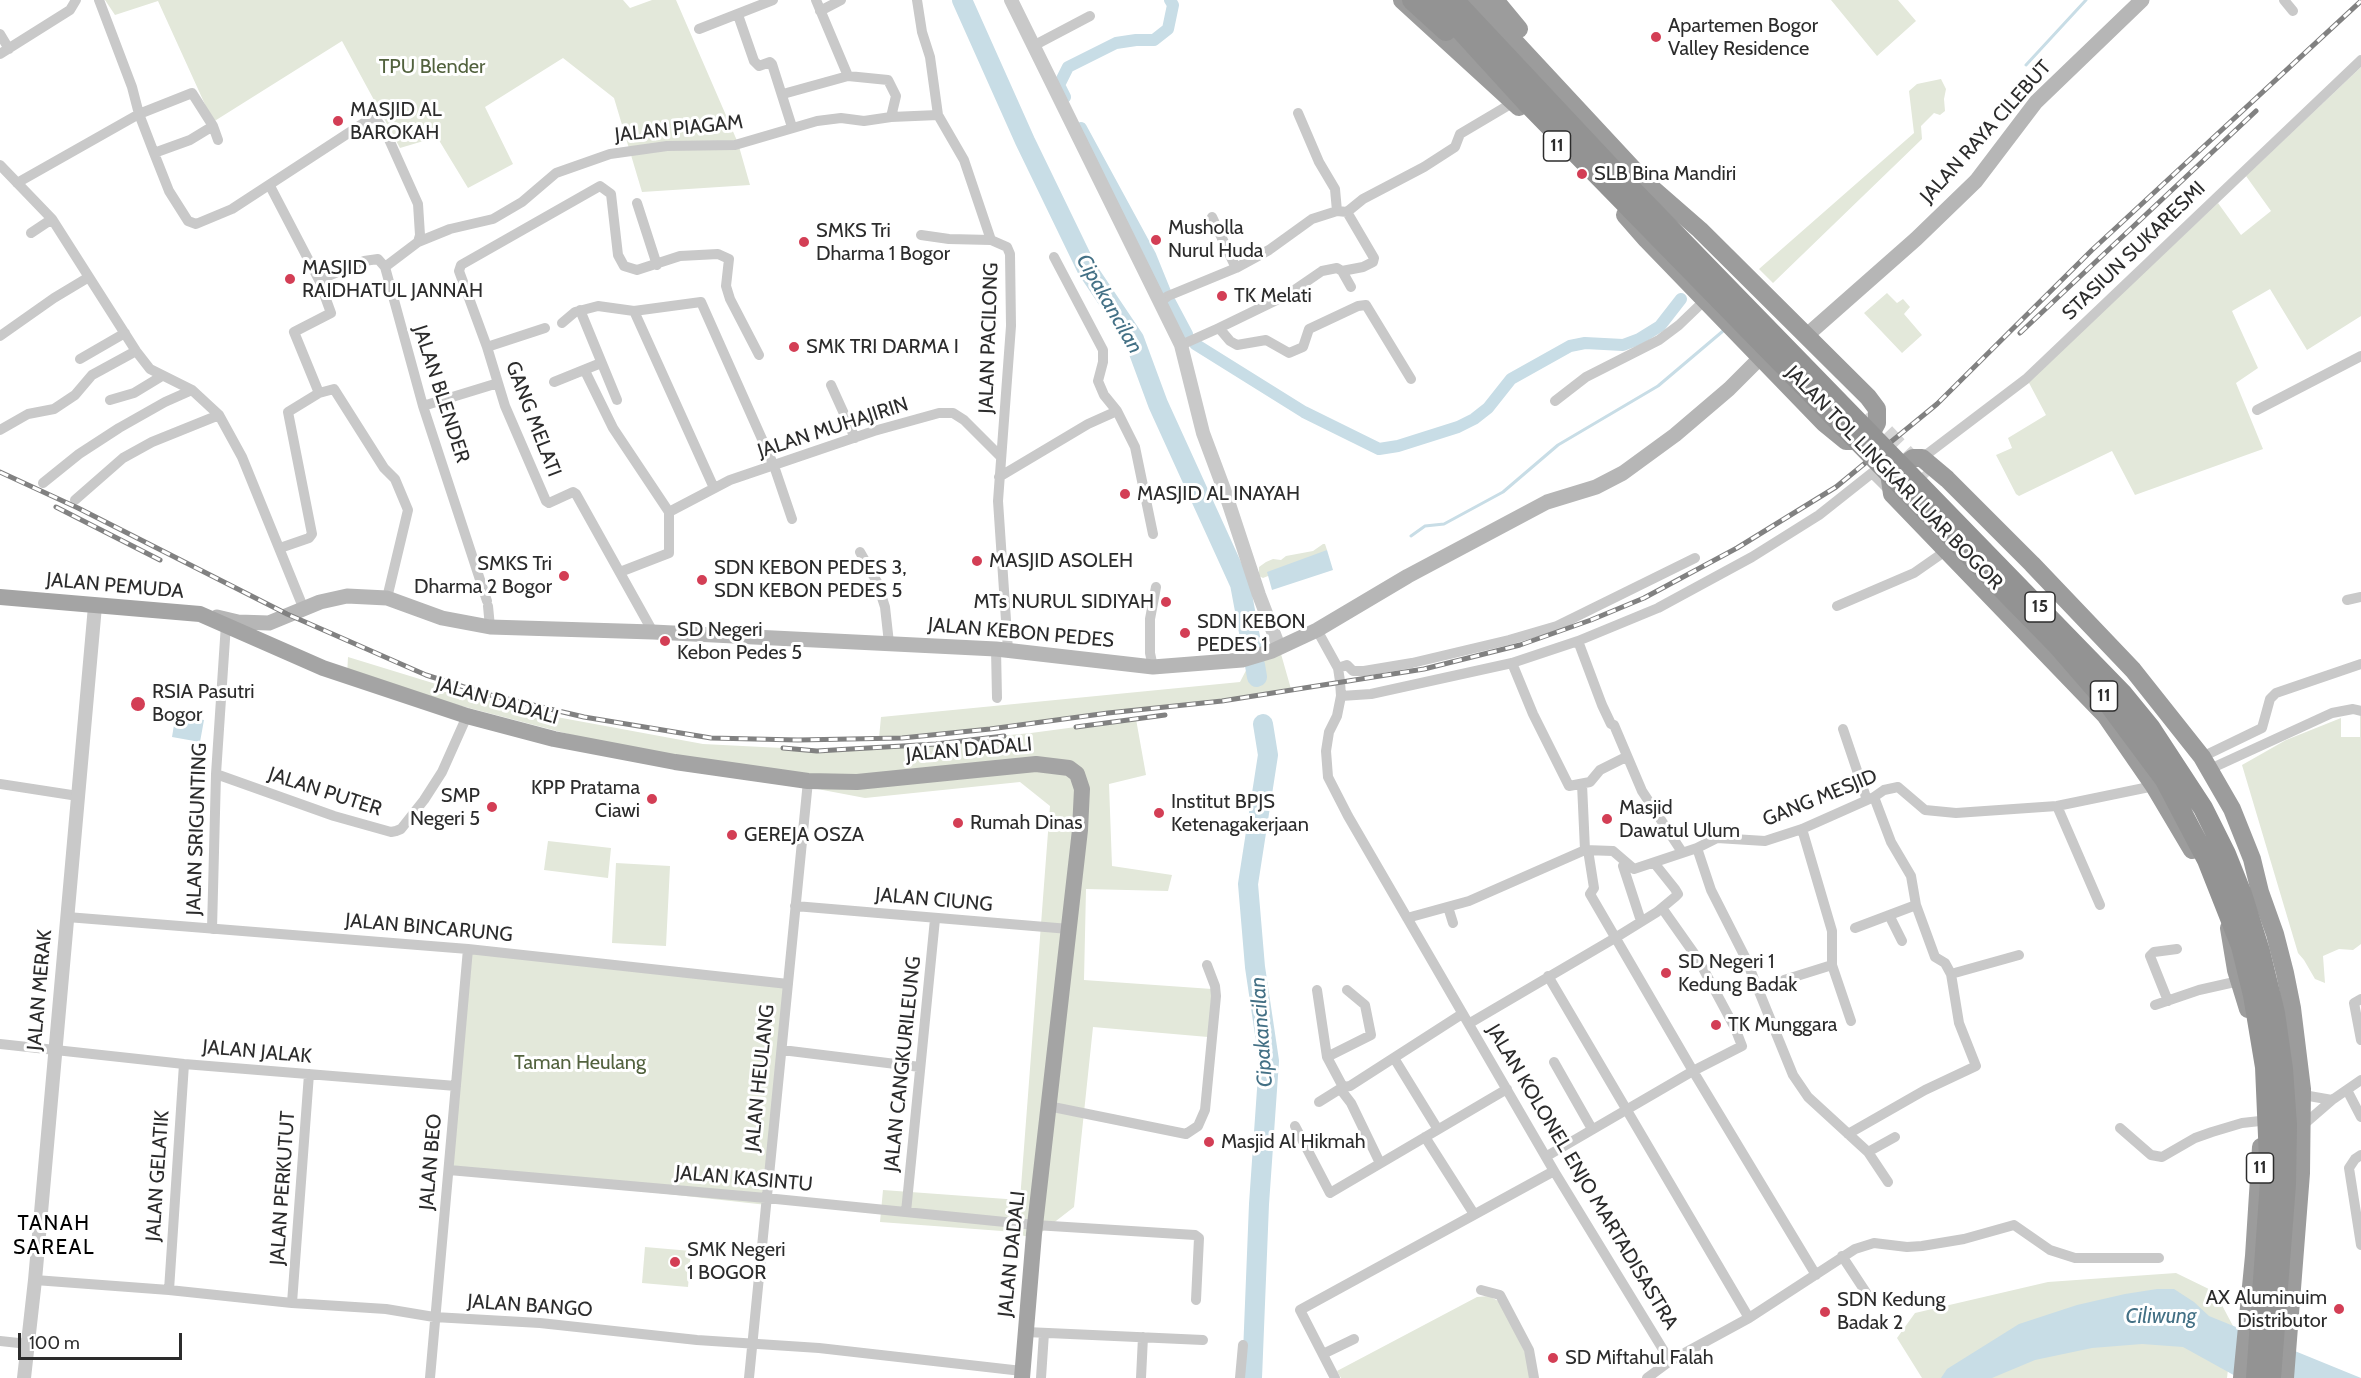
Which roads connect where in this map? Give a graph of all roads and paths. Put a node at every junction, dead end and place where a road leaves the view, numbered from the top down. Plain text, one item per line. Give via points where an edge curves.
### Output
1 (77, 0) edge
2 (99, 0) edge
3 (773, 0) edge
4 (841, 0) edge
5 (917, 0) edge
6 (1011, 0) edge
7 (1402, 0) edge
8 (1412, 0) edge
9 (1427, 0) edge
10 (1433, 0) edge
11 (1454, 0) edge
12 (2142, 0) edge
13 (2284, 0) edge
14 (1481, 2) edge
15 (818, 5) edge
16 (2293, 11) dead end
17 (738, 15) junction
18 (1090, 16) dead end
19 (699, 29) dead end
20 (1455, 30) junction
21 (0, 34) edge
22 (1035, 45) junction
23 (4, 51) edge
24 (2361, 60) edge
25 (848, 76) junction
26 (1488, 78) junction
27 (783, 94) junction
28 (1520, 102) junction
29 (1567, 109) junction
30 (1298, 113) dead end
31 (139, 114) junction
32 (938, 115) junction
33 (891, 117) junction
34 (213, 126) junction
35 (792, 128) junction
36 (218, 140) dead end
37 (154, 153) junction
38 (0, 165) edge
39 (17, 183) junction
40 (270, 186) junction
41 (637, 203) dead end
42 (1342, 211) junction
43 (1212, 217) dead end
44 (52, 219) junction
45 (31, 233) dead end
46 (921, 234) dead end
47 (991, 240) junction
48 (418, 242) junction
49 (1054, 257) dead end
50 (657, 265) junction
51 (385, 267) junction
52 (1236, 268) junction
53 (1342, 271) junction
54 (89, 277) junction
55 (319, 280) junction
56 (1351, 287) dead end
57 (1169, 296) junction
58 (1713, 304) junction
59 (580, 310) junction
60 (634, 311) junction
61 (562, 323) dead end
62 (545, 328) dead end
63 (1219, 328) junction
64 (1796, 331) junction
65 (125, 333) junction
66 (0, 336) edge
67 (1181, 345) junction
68 (487, 347) junction
69 (136, 351) junction
70 (1761, 353) junction
71 (759, 355) dead end
72 (2361, 356) edge
73 (80, 359) dead end
74 (601, 363) junction
75 (585, 370) junction
76 (162, 376) junction
77 (1411, 379) dead end
78 (554, 382) dead end
79 (498, 383) junction
80 (831, 385) dead end
81 (192, 390) junction
82 (319, 393) junction
83 (110, 400) dead end
84 (617, 400) dead end
85 (1555, 401) dead end
86 (423, 406) junction
87 (2257, 410) dead end
88 (1117, 411) junction
89 (1867, 413) tunnel mouth
90 (219, 415) junction
91 (0, 430) edge
92 (1846, 432) dead end
93 (855, 438) junction
94 (1000, 456) junction
95 (1922, 458) junction
96 (774, 466) junction
97 (999, 477) junction
98 (1928, 477) tunnel mouth
99 (43, 483) dead end
100 (714, 488) junction
101 (1899, 493) junction
102 (75, 500) dead end
103 (669, 512) junction
104 (792, 519) dead end
105 (1153, 534) dead end
106 (279, 548) junction
107 (1947, 550) junction
108 (860, 552) dead end
109 (1695, 558) dead end
110 (620, 572) junction
111 (1156, 587) dead end
112 (0, 597) edge
113 (2361, 597) edge
114 (387, 598) junction
115 (2347, 600) dead end
116 (95, 606) junction
117 (1837, 606) dead end
118 (303, 607) junction
119 (200, 614) junction
120 (269, 623) junction
121 (226, 624) junction
122 (490, 627) junction
123 (1317, 630) junction
124 (653, 632) junction
125 (1578, 641) junction
126 (889, 643) junction
127 (274, 647) junction
128 (1279, 647) junction
129 (1002, 650) junction
130 (1512, 663) junction
131 (2361, 664) edge
132 (1153, 667) junction
133 (1338, 668) junction
134 (1341, 696) junction
135 (997, 698) dead end
136 (2361, 711) edge
137 (465, 721) junction
138 (1843, 729) dead end
139 (1626, 757) junction
140 (2206, 763) junction
141 (216, 774) junction
142 (808, 781) junction
143 (0, 784) edge
144 (1582, 784) junction
145 (2154, 786) junction
146 (78, 796) junction
147 (1870, 798) junction
148 (2057, 806) junction
149 (1802, 829) junction
150 (1697, 848) junction
151 (1587, 850) junction
152 (1682, 852) junction
153 (1626, 863) junction
154 (1655, 864) junction
155 (2260, 892) junction
156 (1916, 905) junction
157 (2100, 905) dead end
158 (795, 906) junction
159 (1448, 908) junction
160 (1662, 908) junction
161 (1889, 915) junction
162 (66, 917) junction
163 (1407, 918) junction
164 (935, 919) junction
165 (1641, 921) junction
166 (1454, 923) dead end
167 (1855, 928) dead end
168 (212, 929) junction
169 (1069, 929) junction
170 (1616, 938) junction
171 (1902, 941) dead end
172 (2231, 945) junction
173 (468, 949) junction
174 (2177, 949) dead end
175 (2019, 956) dead end
176 (1207, 964) dead end
177 (1832, 965) junction
178 (1951, 974) junction
179 (1548, 976) junction
180 (1785, 980) dead end
181 (2239, 981) junction
182 (788, 984) junction
183 (1317, 990) dead end
184 (1347, 990) dead end
185 (2361, 999) edge
186 (2168, 1001) junction
187 (2154, 1005) dead end
188 (1462, 1014) junction
189 (1851, 1021) dead end
190 (1470, 1023) junction
191 (2361, 1040) edge
192 (0, 1044) edge
193 (782, 1050) junction
194 (55, 1051) junction
195 (1327, 1057) junction
196 (1394, 1058) junction
197 (1554, 1062) dead end
198 (184, 1064) junction
199 (920, 1067) junction
200 (1693, 1071) junction
201 (309, 1074) junction
202 (2361, 1080) edge
203 (456, 1086) junction
204 (1342, 1088) junction
205 (1507, 1089) junction
206 (2302, 1089) junction
207 (2347, 1090) junction
208 (2332, 1100) junction
209 (1319, 1102) dead end
210 (1048, 1106) junction
211 (1628, 1109) junction
212 (2361, 1117) edge
213 (2260, 1121) junction
214 (1295, 1126) dead end
215 (2302, 1126) junction
216 (1437, 1128) junction
217 (2120, 1128) dead end
218 (1592, 1129) junction
219 (1848, 1134) junction
220 (1425, 1137) junction
221 (1895, 1137) dead end
222 (1868, 1152) junction
223 (2361, 1155) edge
224 (1547, 1156) junction
225 (1380, 1163) junction
226 (449, 1170) junction
227 (1554, 1171) junction
228 (1888, 1182) dead end
229 (766, 1198) junction
230 (906, 1212) junction
231 (1474, 1214) junction
232 (1035, 1225) junction
233 (2361, 1245) edge
234 (1842, 1256) junction
235 (2159, 1258) dead end
236 (1816, 1275) junction
237 (35, 1280) junction
238 (169, 1290) junction
239 (1481, 1290) dead end
240 (1867, 1294) dead end
241 (1196, 1300) dead end
242 (292, 1303) junction
243 (434, 1317) junction
244 (1749, 1318) junction
245 (1026, 1332) junction
246 (1044, 1333) junction
247 (1143, 1337) junction
248 (1354, 1339) dead end
249 (1203, 1340) dead end
250 (0, 1341) edge
251 (752, 1343) junction
252 (28, 1344) junction
253 (1243, 1345) dead end
254 (1323, 1354) junction
255 (1670, 1361) junction
256 (1022, 1375) edge
257 (24, 1378) edge
258 (430, 1378) edge
259 (749, 1378) edge
260 (1041, 1378) edge
261 (1141, 1378) edge
262 (1240, 1378) edge
263 (1335, 1378) edge
264 (1534, 1378) edge
265 (1647, 1378) edge
266 (2242, 1378) edge
267 (2256, 1378) edge
268 (2271, 1378) edge
269 (2285, 1378) edge

1 - 23 street via 70,10
2 - 31 street
3 - 17 street
4 - 15 street
5 - 32 street
6 - 22 street
7 - 26 highway, 11
8 - 28 highway, bridge
9 - 20 highway
10 - 28 highway, JALAN TOL LINGKAR LUAR BOGOR / 15, bridge
11 - 29 highway, JALAN TOL LINGKAR LUAR BOGOR / 15, bridge
12 - 64 main road, JALAN RAYA CILEBUT via 2036,102 1976,181 1916,239
13 - 16 street
14 - 20 highway
14 - 29 highway, bridge
15 - 25 street
17 - 19 street
17 - 27 street via 754,61 759,66 772,64
18 - 22 street
20 - 26 highway
21 - 23 street
22 - 57 street
24 - 95 street, STASIUN SUKARESMI via 2026,379
25 - 27 street
25 - 33 street via 888,80 896,96
26 - 28 highway, 11
27 - 35 street
28 - 42 street via 1460,134 1455,147 1432,162
28 - 58 highway, 11 via 1646,239
28 - 267 highway, JALAN TOL LINGKAR LUAR BOGOR / 15, bridge via 2057,645 2133,735 2186,818 2222,893 2241,946 2265,1067 2270,1182
29 - 64 highway, 11 via 1700,230 1743,280
29 - 268 highway, JALAN TOL LINGKAR LUAR BOGOR / 15, bridge via 2123,694 2203,808 2238,884 2260,951 2283,1069 2286,1184
30 - 42 street
31 - 34 street via 192,93
31 - 37 street
31 - 39 street
32 - 33 street
32 - 47 street, JALAN PACILONG via 963,160
33 - 35 street, JALAN PIAGAM via 864,121 841,118
34 - 36 street
34 - 37 street via 190,140
35 - 48 street, JALAN PIAGAM via 735,145 667,146 610,153 556,173 522,202 493,219 450,229
37 - 40 street via 169,191 188,221 196,224 232,210
38 - 39 street
39 - 44 street
40 - 48 street via 373,115 387,135 418,204
40 - 55 street
41 - 50 street
42 - 52 street via 1312,219
42 - 53 street via 1374,258 1363,267
43 - 52 street
44 - 45 street
44 - 54 street
46 - 47 street
47 - 94 street, JALAN PACILONG via 1007,247 1011,266 1011,326
48 - 51 street
49 - 88 street via 1102,350 1098,381
50 - 68 street, GANG MELATI via 637,270 624,266 618,255 611,194 600,186 461,265 459,272
50 - 71 street via 680,256 718,254 729,259 726,286 730,299
51 - 55 street via 378,259 364,261
51 - 86 street, JALAN BLENDER
52 - 57 street
53 - 56 street
53 - 63 street via 1322,271 1287,295
54 - 65 street
54 - 66 street
55 - 82 street via 331,313 294,332
57 - 67 street
58 - 70 highway, bridge
58 - 85 street via 1659,340 1586,377
59 - 60 street via 598,306
59 - 61 street
59 - 74 street
60 - 96 street via 701,302
60 - 100 street
62 - 68 street
63 - 67 street
63 - 77 street via 1237,345 1266,340 1289,353 1303,346 1309,329 1363,305 1368,307
64 - 70 highway via 1877,410 1877,423 1871,434 1859,441 1846,441 1824,423
64 - 89 highway
65 - 69 street
65 - 73 street
67 - 128 street via 1203,433
68 - 79 street, GANG MELATI
69 - 76 street via 150,369
69 - 91 street via 92,375 75,395 54,409 28,414
70 - 92 highway
70 - 123 main road, JALAN KEBON PEDES via 1729,389 1623,473 1596,487 1547,502
72 - 87 street
74 - 75 street
74 - 84 street
75 - 78 street
75 - 103 street via 612,428
76 - 81 street
76 - 83 street via 134,393
79 - 86 street
79 - 110 street, GANG MELATI via 546,501 576,494
80 - 93 street
81 - 90 street
81 - 99 street via 119,428
82 - 106 street via 288,412 312,534
82 - 114 street via 334,389 395,479 408,510
86 - 122 street, JALAN BLENDER via 488,603
88 - 97 street
88 - 105 street via 1135,447
90 - 102 street via 123,458
90 - 106 street via 242,457
93 - 94 street, JALAN MUHAJIRIN via 917,418 953,413
93 - 96 street, JALAN MUHAJIRIN
94 - 97 street, JALAN PACILONG
95 - 101 highway via 1913,458 1890,480
95 - 140 highway via 2126,662
96 - 100 street, JALAN MUHAJIRIN
96 - 104 street
97 - 129 street, JALAN PACILONG
98 - 155 highway, 11 via 2066,615 2148,704 2197,771
100 - 103 street, JALAN MUHAJIRIN
101 - 107 highway
101 - 125 street via 1872,473 1819,515 1752,557 1658,608
101 - 172 highway, 11 via 2126,718 2177,794 2221,882
103 - 110 street via 669,553
106 - 118 street
107 - 117 street via 1914,573
107 - 145 highway via 2106,715
108 - 126 street via 877,582 885,607
109 - 133 street via 1557,626 1412,663 1364,671 1353,671 1347,665
110 - 124 street, GANG MELATI
111 - 132 street via 1149,619
112 - 116 main road, JALAN PEMUDA
113 - 115 street
114 - 118 main road, JALAN KEBON PEDES via 347,596
114 - 122 main road, JALAN KEBON PEDES via 442,618
116 - 119 main road, JALAN PEMUDA
116 - 146 street, JALAN MERAK
118 - 120 main road, JALAN KEBON PEDES
119 - 120 main road, JALAN KEBON PEDES
119 - 121 main road, JALAN PEMUDA
120 - 127 main road via 268,639
121 - 127 main road, JALAN DADALI
121 - 141 street, JALAN SRIGUNTING
122 - 124 main road, JALAN KEBON PEDES
123 - 128 main road, JALAN KEBON PEDES
123 - 133 street, JALAN KOLONEL ENJO MARTADISASTRA
124 - 126 main road, JALAN KEBON PEDES
125 - 130 street
125 - 139 street
126 - 129 main road, JALAN KEBON PEDES
127 - 137 main road, JALAN DADALI
128 - 132 main road, JALAN KEBON PEDES via 1242,660
129 - 132 main road, JALAN KEBON PEDES
129 - 135 street, JALAN PACILONG
130 - 134 street via 1371,694
130 - 144 street via 1569,786
131 - 140 street via 2276,693 2270,699 2262,728
133 - 134 street, JALAN KOLONEL ENJO MARTADISASTRA
134 - 163 street, JALAN KOLONEL ENJO MARTADISASTRA via 1329,732 1328,777
136 - 140 street via 2331,713
137 - 141 street, JALAN PUTER via 442,772 396,831 334,816
137 - 142 main road, JALAN DADALI via 675,762
138 - 147 street
139 - 144 street
139 - 152 street via 1642,791
140 - 155 highway via 2232,809
141 - 168 street, JALAN SRIGUNTING
142 - 158 street, JALAN HEULANG
142 - 169 main road, JALAN DADALI via 857,782 1036,765 1070,768 1077,774 1082,789
143 - 146 street
144 - 151 street
145 - 148 street, GANG MESJID
145 - 172 highway via 2194,854
146 - 162 street, JALAN MERAK
147 - 148 street, GANG MESJID via 1898,787 1925,810 1956,813
147 - 149 street, GANG MESJID
147 - 156 street via 1911,876
148 - 157 street
149 - 150 street, GANG MESJID via 1765,841 1717,838
149 - 177 street via 1832,931
150 - 152 street, GANG MESJID
150 - 219 street via 1711,890 1745,957 1793,1075 1808,1097
151 - 153 street, GANG MESJID via 1613,851
151 - 159 street
151 - 170 street via 1594,888 1590,894
152 - 154 street, GANG MESJID
153 - 154 street, GANG MESJID via 1634,869
153 - 165 street via 1623,866
154 - 160 street via 1678,894
155 - 206 highway, 11 via 2285,973
156 - 161 street
156 - 178 street via 1935,957 1945,963
158 - 164 street, JALAN CIUNG
158 - 182 street, JALAN HEULANG
159 - 163 street
159 - 166 street
160 - 165 street
160 - 200 street via 1698,959 1742,1046
161 - 167 street
161 - 171 street
162 - 168 street, JALAN BINCARUNG
162 - 194 street, JALAN MERAK
163 - 188 street, JALAN KOLONEL ENJO MARTADISASTRA
164 - 169 street, JALAN CIUNG
164 - 199 street, JALAN CANGKURILEUNG
165 - 170 street
168 - 173 street, JALAN BINCARUNG
169 - 210 main road, JALAN DADALI
170 - 179 street
170 - 200 street
172 - 181 highway, 11
173 - 182 street, JALAN BINCARUNG
173 - 203 street, JALAN BEO
174 - 186 street via 2150,956
175 - 178 street
176 - 210 street via 1216,996 1205,1110 1198,1126 1186,1134
177 - 180 street
177 - 189 street
178 - 219 street via 1959,1023 1976,1066
179 - 190 street
179 - 211 street
181 - 186 street
181 - 213 highway, 11 via 2256,1046
182 - 193 street, JALAN HEULANG
183 - 195 street
184 - 195 street via 1365,1005 1371,1035
185 - 191 street via 2354,1003
186 - 187 street
188 - 190 street, JALAN KOLONEL ENJO MARTADISASTRA
188 - 196 street
190 - 205 street, JALAN KOLONEL ENJO MARTADISASTRA
192 - 194 street, JALAN JALAK
193 - 199 street
193 - 229 street, JALAN HEULANG
194 - 198 street, JALAN JALAK
194 - 237 street, JALAN MERAK
195 - 204 street
196 - 204 street
196 - 216 street
197 - 218 street
198 - 201 street, JALAN JALAK
198 - 238 street, JALAN GELATIK
199 - 230 street, JALAN CANGKURILEUNG
200 - 211 street
200 - 236 street
201 - 203 street, JALAN JALAK
201 - 242 street, JALAN PERKUTUT
202 - 207 street
203 - 226 street, JALAN BEO
204 - 209 street
204 - 225 street
205 - 216 street
205 - 224 street, JALAN KOLONEL ENJO MARTADISASTRA
206 - 208 street via 2309,1096
206 - 215 highway, 11
207 - 208 street
207 - 212 street
208 - 215 street
210 - 232 main road, JALAN DADALI
211 - 218 street
211 - 244 street
213 - 217 street via 2195,1138 2162,1157 2151,1155
213 - 266 highway, 11 via 2259,1198
214 - 225 street via 1330,1193
215 - 269 highway, 11
216 - 220 street
218 - 224 street
219 - 222 street
220 - 225 street
220 - 231 street
221 - 222 street
222 - 228 street
223 - 233 street via 2349,1168
224 - 227 street, JALAN KOLONEL ENJO MARTADISASTRA
226 - 229 street, JALAN KASINTU
226 - 243 street, JALAN BEO
227 - 231 street
227 - 255 street, JALAN KOLONEL ENJO MARTADISASTRA
229 - 230 street, JALAN KASINTU
229 - 251 street, JALAN HEULANG
230 - 232 street, JALAN KASINTU
231 - 254 street via 1300,1310
232 - 241 street, JALAN KASINTU via 1195,1235 1199,1238
232 - 245 main road, JALAN DADALI
234 - 235 street, JALAN KOLONEL ENJO MARTADISASTRA via 1874,1243 1922,1246 2014,1225 2050,1250 2075,1258
234 - 236 street, JALAN KOLONEL ENJO MARTADISASTRA
234 - 240 street
236 - 244 street, JALAN KOLONEL ENJO MARTADISASTRA
237 - 238 street, JALAN BANGO
237 - 252 street, JALAN MERAK
238 - 242 street, JALAN BANGO
239 - 264 street via 1500,1295 1529,1350
242 - 243 street, JALAN BANGO via 386,1309
243 - 251 street, JALAN BANGO
243 - 258 street, JALAN BEO
244 - 255 street, JALAN KOLONEL ENJO MARTADISASTRA
245 - 246 street
245 - 256 main road, JALAN DADALI
246 - 247 street
246 - 260 street
247 - 249 street
247 - 261 street
248 - 254 street
250 - 252 street
251 - 256 street, JALAN BANGO
251 - 259 street, JALAN HEULANG
252 - 257 street, JALAN MERAK
253 - 262 street
254 - 263 street
255 - 265 street

